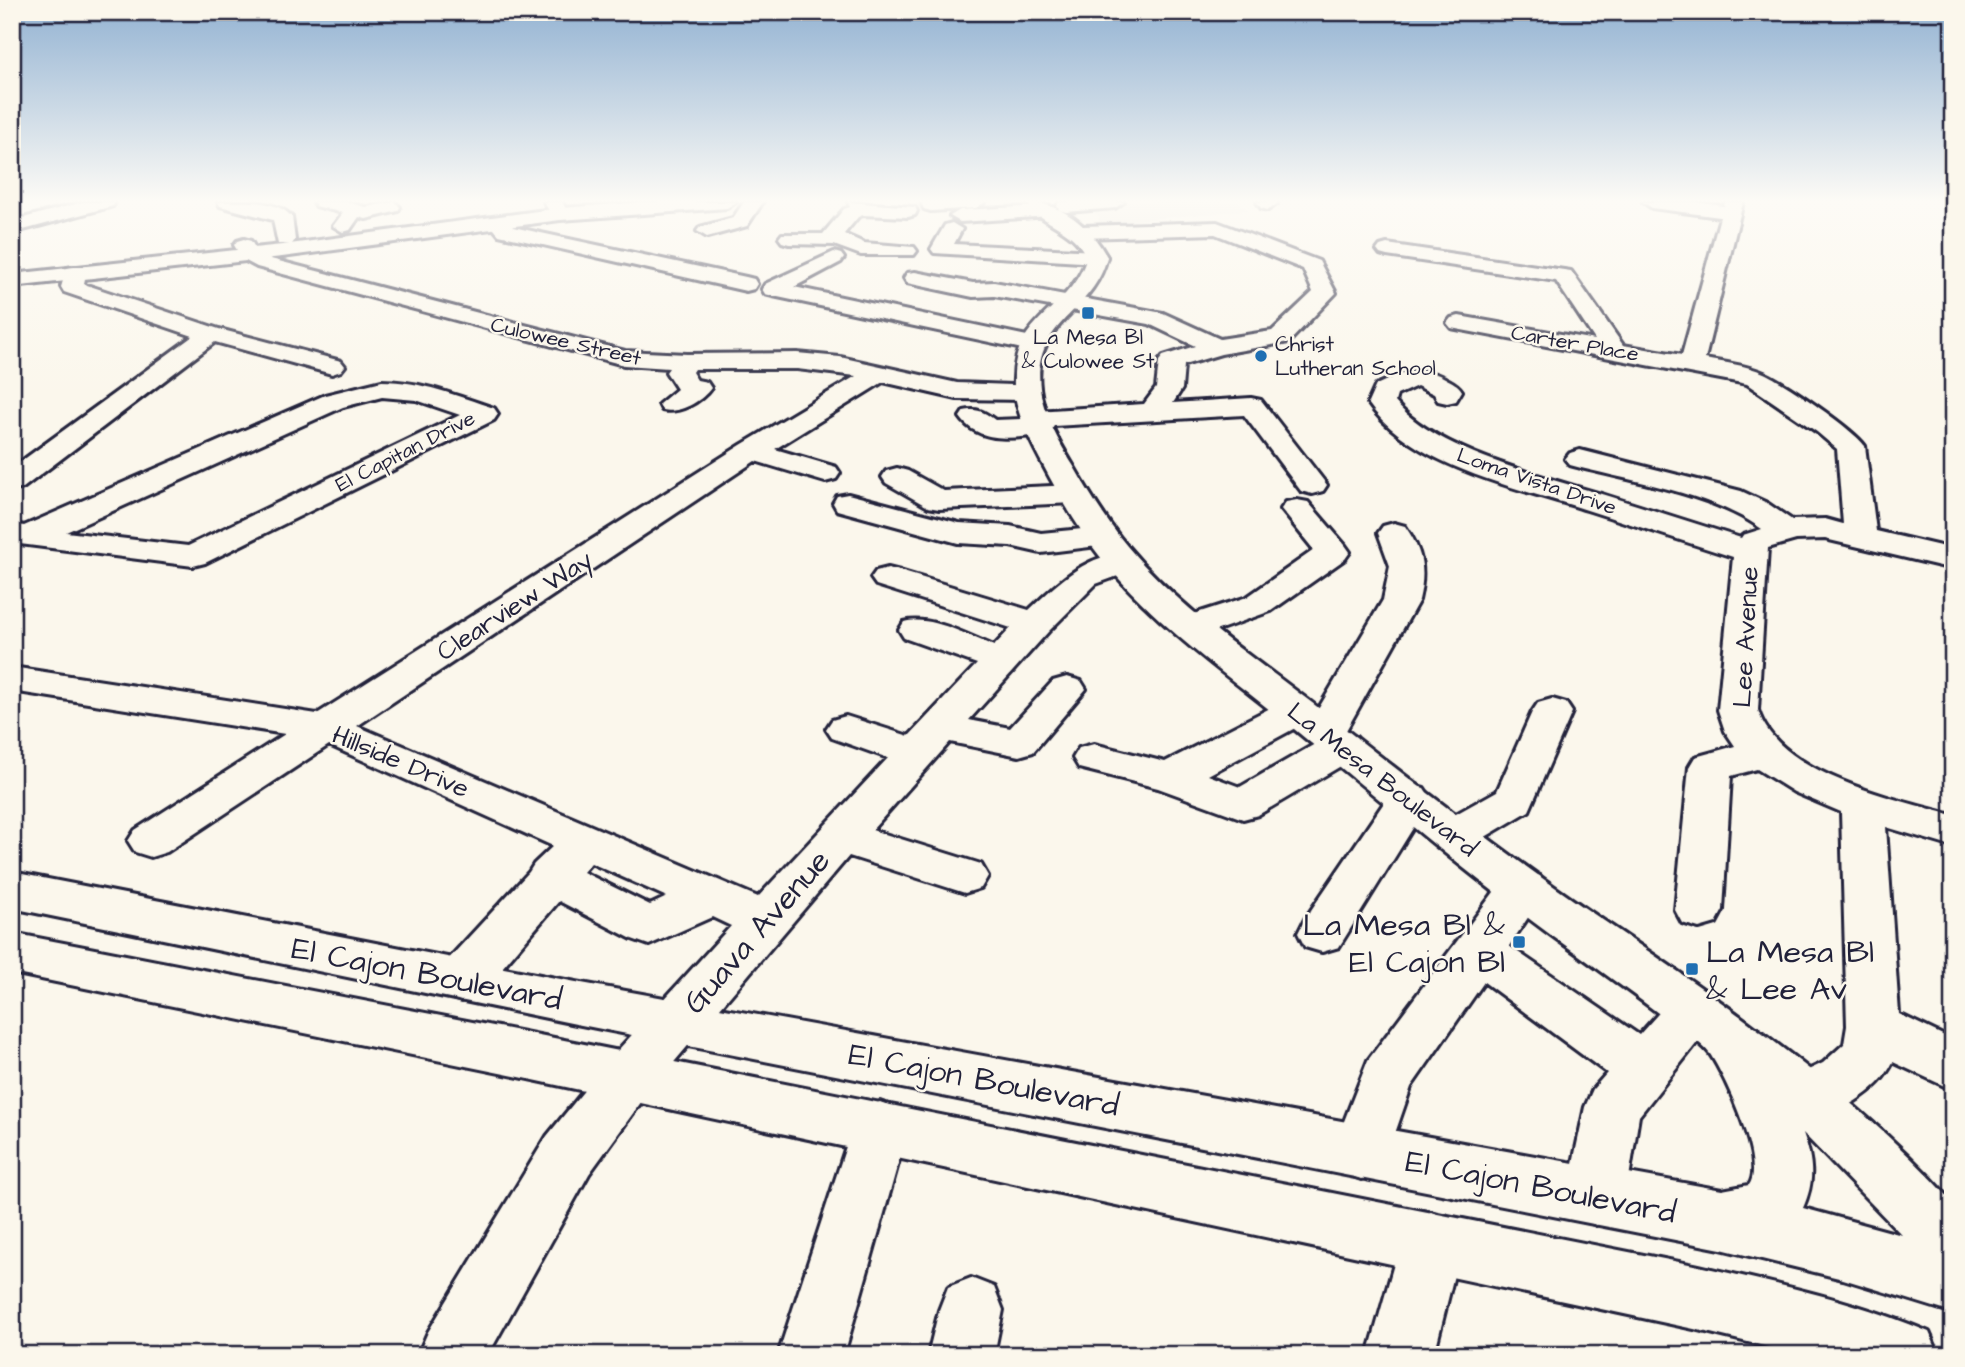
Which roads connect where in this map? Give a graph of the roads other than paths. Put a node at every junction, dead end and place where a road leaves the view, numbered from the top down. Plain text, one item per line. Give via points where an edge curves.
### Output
1 (61, 266) edge
2 (129, 266) edge
3 (283, 266) edge
4 (664, 266) edge
5 (806, 266) edge
6 (1087, 266) edge
7 (1312, 266) edge
8 (1494, 266) edge
9 (1717, 266) edge
10 (12, 270) edge
11 (922, 271) dead end
12 (75, 273) junction
13 (12, 281) edge
14 (746, 284) dead end
15 (1071, 299) junction
16 (1458, 323) dead end
17 (211, 334) junction
18 (745, 338) dead end
19 (1032, 344) junction
20 (1217, 347) junction
21 (1614, 350) junction
22 (797, 361) junction
23 (687, 362) junction
24 (1692, 363) junction
25 (331, 366) dead end
26 (880, 373) junction
27 (1447, 395) dead end
28 (672, 404) dead end
29 (1034, 412) junction
30 (1152, 412) junction
31 (974, 417) dead end
32 (751, 452) junction
33 (1580, 458) dead end
34 (825, 473) dead end
35 (897, 477) dead end
36 (12, 482) edge
37 (1074, 494) junction
38 (848, 503) dead end
39 (1787, 532) junction
40 (1394, 533) dead end
41 (19, 535) edge
42 (1861, 539) junction
43 (1113, 550) junction
44 (1750, 552) junction
45 (1953, 559) edge
46 (888, 578) dead end
47 (986, 587) dead end
48 (1045, 615) junction
49 (1191, 627) junction
50 (917, 630) dead end
51 (1002, 661) junction
52 (12, 679) edge
53 (1067, 689) dead end
54 (1552, 712) dead end
55 (326, 728) junction
56 (846, 729) dead end
57 (1320, 730) junction
58 (928, 740) junction
59 (1765, 753) junction
60 (1094, 758) dead end
61 (1170, 778) junction
62 (1409, 799) junction
63 (1863, 804) junction
64 (1953, 831) edge
65 (1454, 835) junction
66 (840, 836) junction
67 (585, 840) junction
68 (151, 841) dead end
69 (550, 876) junction
70 (965, 876) dead end
71 (1523, 889) junction
72 (12, 890) edge
73 (713, 897) junction
74 (1699, 910) dead end
75 (767, 921) junction
76 (1322, 933) dead end
77 (1479, 951) junction
78 (12, 953) edge
79 (461, 980) junction
80 (676, 1022) junction
81 (1711, 1024) junction
82 (1873, 1026) junction
83 (1953, 1066) edge
84 (1646, 1070) junction
85 (628, 1077) junction
86 (1805, 1099) junction
87 (880, 1128) junction
88 (1361, 1152) junction
89 (1596, 1196) junction
90 (1721, 1219) junction
91 (1431, 1243) junction
92 (1953, 1248) edge
93 (1953, 1281) edge
94 (451, 1355) edge
95 (811, 1355) edge
96 (1401, 1355) edge
97 (1906, 1355) edge

1 - 10 street
2 - 12 street
3 - 23 street, Culowee Street via 332,273 603,354
4 - 14 street
5 - 19 street via 773,289
6 - 15 street via 1090,281
7 - 20 street via 1325,293 1280,337
8 - 21 street via 1563,276
9 - 24 street
11 - 15 street via 973,290
12 - 13 street
12 - 17 street via 72,287
15 - 19 street via 1049,318
15 - 20 street via 1155,318
16 - 21 street, Carter Place
17 - 25 street
17 - 36 street
18 - 22 street via 800,351
19 - 29 street via 1026,376
20 - 30 street via 1172,361 1168,389
21 - 24 street, Carter Place
22 - 23 street, Culowee Street
22 - 26 street, Culowee Street
23 - 28 street via 680,372 687,385 698,388
24 - 42 street via 1756,379 1851,446
26 - 29 street, Culowee Street
26 - 32 street, Clearview Way
27 - 44 street, Loma Vista Drive via 1443,386 1415,377 1385,391 1381,403 1386,414 1406,430 1476,464
29 - 30 street
29 - 31 street via 989,429
29 - 37 street, La Mesa Boulevard
30 - 49 street via 1251,406 1332,552 1259,604
32 - 34 street
32 - 55 street, Clearview Way
33 - 39 street via 1730,498
35 - 37 street via 939,500
37 - 43 street, La Mesa Boulevard
38 - 43 street via 958,533
39 - 42 street, Lee Avenue via 1825,529
39 - 44 street, Lee Avenue via 1755,542
40 - 57 street via 1409,562 1401,600
41 - 41 street, El Capitan Drive via 193,556 484,414 417,393 383,389 356,393
42 - 45 street
43 - 48 street, Guava Avenue
43 - 49 street, La Mesa Boulevard
44 - 59 street, Lee Avenue via 1738,710 1746,732
46 - 48 street
47 - 48 street
48 - 51 street, Guava Avenue
49 - 57 street, La Mesa Boulevard
50 - 51 street
51 - 58 street, Guava Avenue
52 - 55 street, Hillside Drive
53 - 58 street via 1019,743
54 - 65 street via 1514,800
55 - 67 street, Hillside Drive
55 - 68 street, Clearview Way
56 - 58 street
57 - 61 street
57 - 61 street via 1243,804
57 - 62 street, La Mesa Boulevard
58 - 66 street, Guava Avenue
59 - 63 street, Lee Avenue via 1803,779
59 - 74 street via 1710,767
60 - 61 street
62 - 65 street, La Mesa Boulevard
62 - 76 street
63 - 64 street, Lee Avenue
63 - 82 street
65 - 71 street, La Mesa Boulevard
66 - 70 street
66 - 75 street, Guava Avenue
67 - 69 street
67 - 73 street, Hillside Drive
69 - 73 street via 649,926
69 - 79 street
71 - 77 street
71 - 81 street, La Mesa Boulevard
72 - 79 street, El Cajon Boulevard
73 - 75 street, Hillside Drive
75 - 80 street, Guava Avenue
77 - 84 street
77 - 88 street via 1387,1077
78 - 85 street
79 - 80 street, El Cajon Boulevard
80 - 85 street, Guava Avenue
80 - 88 street, El Cajon Boulevard
81 - 84 street
81 - 86 street, La Mesa Boulevard
81 - 90 street via 1771,1122 1785,1170 1782,1189 1771,1205
82 - 83 street
82 - 86 street via 1869,1055 1842,1080
84 - 89 street via 1614,1107
85 - 87 street
85 - 94 street, Guava Avenue via 568,1155
86 - 92 street, La Mesa Boulevard via 1862,1149
87 - 91 street
87 - 95 street
88 - 89 street, El Cajon Boulevard
89 - 90 street, El Cajon Boulevard
90 - 93 street, El Cajon Boulevard
91 - 96 street
91 - 97 street via 1694,1297 1800,1322

